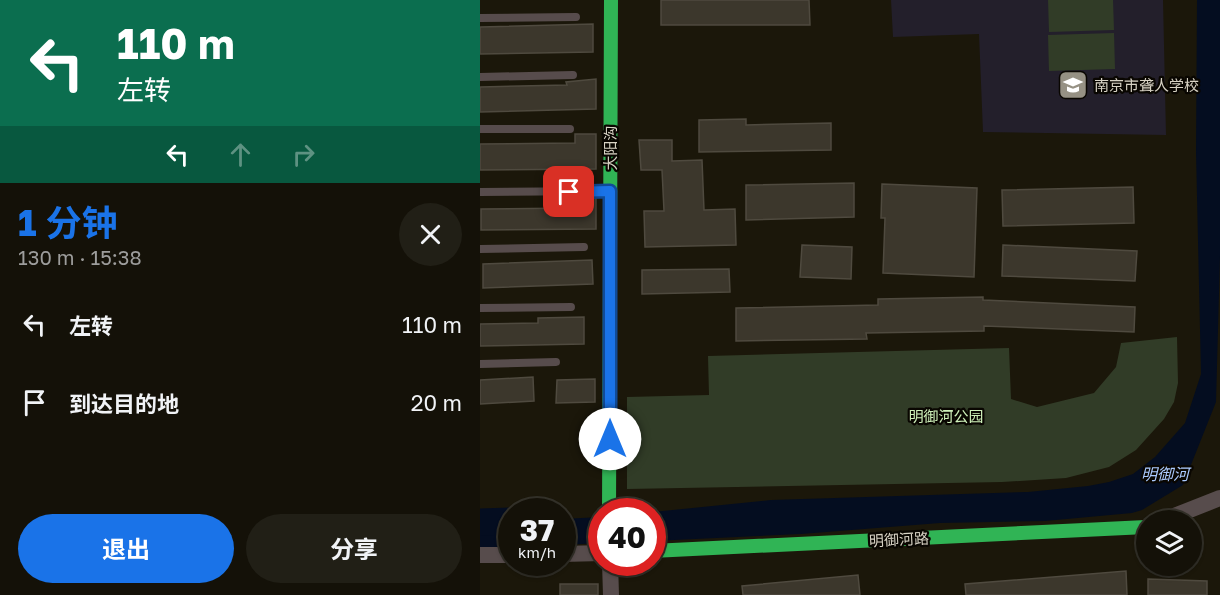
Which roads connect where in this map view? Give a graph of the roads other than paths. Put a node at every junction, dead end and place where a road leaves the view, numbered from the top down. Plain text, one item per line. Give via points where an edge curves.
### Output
1 (611, 0) edge
2 (576, 17) dead end
3 (480, 18) edge
4 (573, 75) dead end
5 (480, 77) edge
6 (480, 129) edge
7 (570, 129) dead end
8 (610, 191) junction
9 (480, 192) edge
10 (584, 247) dead end
11 (480, 249) edge
12 (571, 307) dead end
13 (480, 308) edge
14 (556, 362) dead end
15 (480, 364) edge
16 (610, 498) edge
17 (1220, 498) edge
18 (1189, 510) edge
19 (1136, 527) edge
20 (666, 549) edge
21 (480, 555) edge
22 (498, 555) edge
23 (610, 576) edge
24 (611, 595) edge

1 - 8 street, 大阳沟
2 - 3 lane
4 - 5 lane
6 - 7 lane
8 - 9 lane
8 - 16 street, 大阳沟
10 - 11 lane
12 - 13 lane
14 - 15 lane
17 - 18 street
19 - 20 street, 明御河路
21 - 22 street
23 - 24 street

